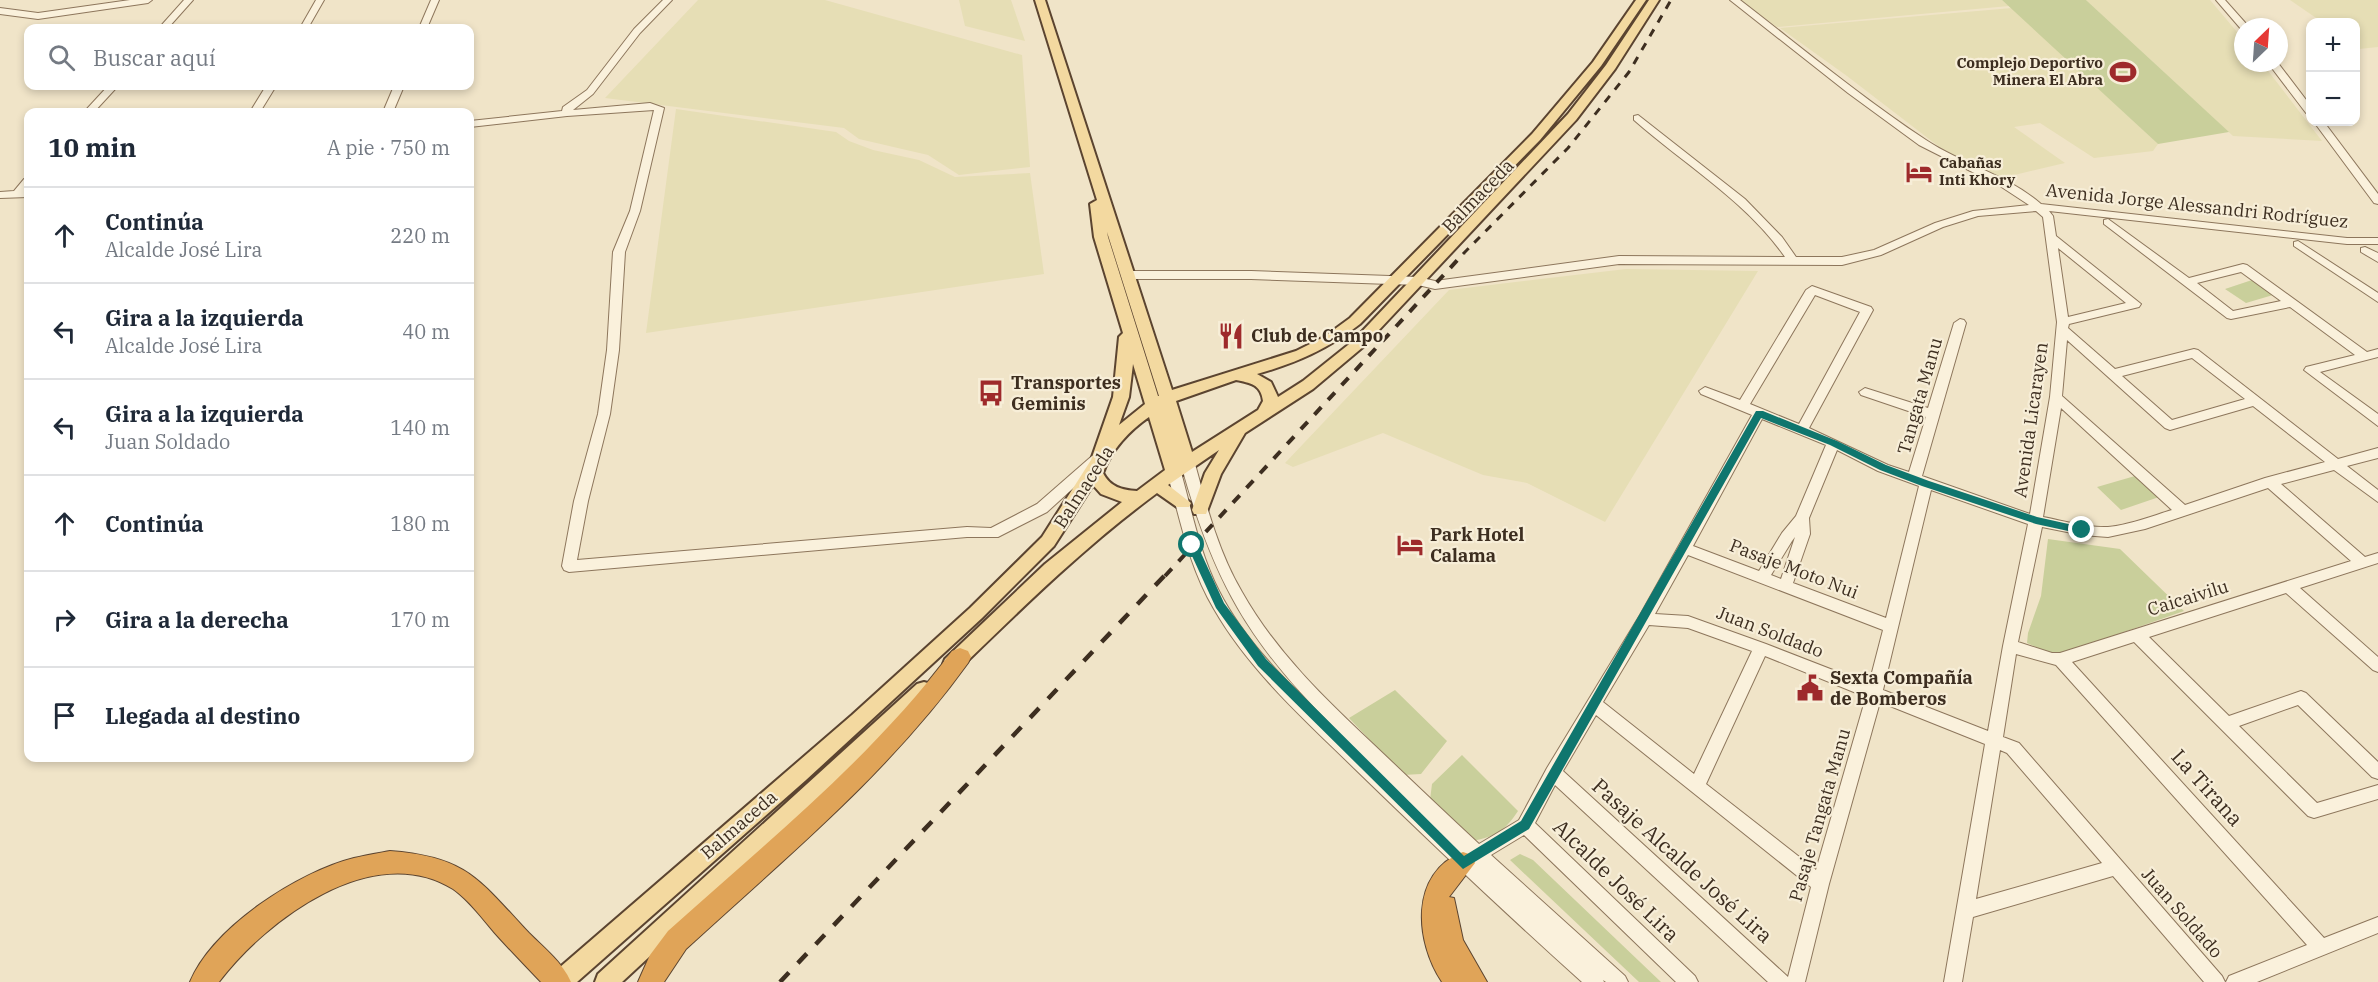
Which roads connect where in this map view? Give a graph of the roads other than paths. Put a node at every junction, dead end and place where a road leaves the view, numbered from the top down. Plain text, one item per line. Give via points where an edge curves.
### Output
1 (148, 0) edge
2 (189, 0) edge
3 (320, 0) edge
4 (435, 0) edge
5 (668, 0) edge
6 (1040, 0) edge
7 (1641, 0) edge
8 (1654, 0) edge
9 (1734, 0) edge
10 (2220, 0) edge
11 (0, 10) edge
12 (2236, 18) edge
13 (167, 24) edge
14 (306, 24) edge
15 (425, 24) edge
16 (2280, 72) edge
17 (109, 90) edge
18 (269, 90) edge
19 (397, 90) edge
20 (2306, 106) edge
21 (93, 108) edge
22 (257, 108) edge
23 (390, 108) edge
24 (567, 113) junction
25 (1638, 118) dead end
26 (474, 124) edge
27 (2322, 126) edge
28 (1094, 171) junction
29 (23, 194) edge
30 (0, 195) edge
31 (2376, 195) edge
32 (2044, 212) junction
33 (2109, 222) junction
34 (2051, 237) junction
35 (2378, 241) edge
36 (2298, 244) junction
37 (2365, 250) junction
38 (2378, 250) edge
39 (2378, 258) edge
40 (1794, 262) junction
41 (1128, 275) junction
42 (1395, 280) junction
43 (1418, 281) junction
44 (2187, 282) junction
45 (2378, 298) edge
46 (2292, 303) junction
47 (1125, 315) junction
48 (1960, 323) dead end
49 (2063, 326) junction
50 (2372, 355) edge
51 (2112, 374) junction
52 (1238, 376) junction
53 (1161, 380) junction
54 (1190, 388) junction
55 (1704, 391) dead end
56 (1865, 392) dead end
57 (2056, 397) junction
58 (2255, 401) junction
59 (1160, 403) junction
60 (1743, 406) junction
61 (1265, 411) junction
62 (1759, 413) junction
63 (1934, 415) junction
64 (2378, 421) edge
65 (1242, 427) junction
66 (1802, 430) junction
67 (1833, 443) junction
68 (2378, 453) edge
69 (1099, 457) junction
70 (2333, 463) junction
71 (1181, 468) junction
72 (1920, 481) junction
73 (2270, 482) junction
74 (1147, 492) junction
75 (2378, 497) edge
76 (1183, 503) junction
77 (1200, 510) junction
78 (2183, 512) junction
79 (1802, 518) junction
80 (2036, 521) junction
81 (1684, 548) junction
82 (2378, 558) edge
83 (2362, 563) junction
84 (1762, 578) junction
85 (1785, 586) junction
86 (2289, 587) junction
87 (1645, 619) junction
88 (1890, 626) junction
89 (2137, 635) junction
90 (2010, 646) junction
91 (1761, 648) junction
92 (960, 657) junction
93 (2060, 659) junction
94 (2378, 666) edge
95 (1875, 693) junction
96 (1594, 704) junction
97 (2227, 723) junction
98 (1994, 740) junction
99 (2378, 772) edge
100 (1552, 773) junction
101 (1697, 786) junction
102 (2378, 792) edge
103 (1525, 825) junction
104 (1471, 859) junction
105 (2116, 867) junction
106 (1820, 884) junction
107 (1965, 911) junction
108 (2378, 924) edge
109 (2321, 947) junction
110 (557, 980) edge
111 (202, 982) edge
112 (606, 982) edge
113 (651, 982) edge
114 (1457, 982) edge
115 (1474, 982) edge
116 (1595, 982) edge
117 (1619, 982) edge
118 (1689, 982) edge
119 (1780, 982) edge
120 (1796, 982) edge
121 (1953, 982) edge
122 (2216, 982) edge
123 (2235, 982) edge

1 - 11 street via 38,16
2 - 13 street
3 - 14 street
4 - 15 street
5 - 24 street via 637,31 590,92
6 - 28 main road
7 - 42 main road, Balmaceda via 1609,48 1558,111
8 - 43 main road, Balmaceda via 1572,117
9 - 32 street via 1924,144 2008,185
10 - 12 street
16 - 20 street
17 - 21 street
18 - 22 street
19 - 23 street
24 - 26 street
24 - 69 street via 659,108 636,211 619,252 613,350 604,414 569,566 993,533 1042,508
25 - 40 street via 1736,196 1777,237
27 - 31 street
28 - 41 main road
28 - 47 main road via 1101,237
29 - 30 street
32 - 33 street, Avenida Jorge Alessandri Rodríguez
32 - 34 street, Avenida Licarayen
32 - 35 street, Avenida Jorge Alessandri Rodríguez
32 - 40 street, Avenida Jorge Alessandri Rodríguez via 1977,213 1877,253 1842,261
33 - 36 street, Avenida Jorge Alessandri Rodríguez
33 - 44 street
34 - 49 street, Avenida Licarayen
34 - 49 street via 2135,304
36 - 37 street, Avenida Jorge Alessandri Rodríguez
36 - 45 street
37 - 38 street, Avenida Jorge Alessandri Rodríguez
37 - 39 street
40 - 43 street, Avenida Jorge Alessandri Rodríguez via 1619,260 1435,285
41 - 42 street, Avenida Jorge Alessandri Rodríguez
41 - 53 main road
42 - 43 street, Avenida Jorge Alessandri Rodríguez
42 - 52 main road, Balmaceda via 1333,339 1289,361
43 - 61 main road, Balmaceda via 1344,357
44 - 46 street via 2231,315
44 - 46 street via 2243,268
46 - 50 street
47 - 59 main road
47 - 69 main road via 1124,381
48 - 63 street, Tangata Manu
49 - 51 street
49 - 57 street, Avenida Licarayen
50 - 64 street via 2310,370
51 - 58 street via 2194,353
51 - 58 street via 2170,425
52 - 54 main road, Balmaceda
52 - 61 main road via 1251,377 1266,387 1271,401
53 - 54 main road
53 - 59 main road
54 - 59 main road, Balmaceda
55 - 60 street
56 - 63 street
57 - 78 street
57 - 80 street, Avenida Licarayen
58 - 70 street
59 - 69 main road, Balmaceda via 1135,419
59 - 71 main road
60 - 62 street
60 - 66 street via 1812,290 1867,310
61 - 65 main road, Balmaceda
62 - 66 street
62 - 81 street
63 - 72 street, Tangata Manu
65 - 71 main road, Balmaceda
65 - 77 main road via 1213,473
66 - 67 street
67 - 72 street
67 - 79 street
68 - 70 street
69 - 74 main road via 1095,473 1104,488 1124,496
69 - 110 main road, Balmaceda via 1064,520 1002,588 898,686
70 - 73 street
70 - 75 street
71 - 74 main road, Balmaceda
71 - 76 street
71 - 77 street
72 - 80 street
72 - 88 street, Pasaje Tangata Manu
73 - 78 street
73 - 83 street
74 - 76 main road via 1168,491
74 - 92 main road, Balmaceda via 1051,569
76 - 104 street via 1200,567 1219,605 1246,644 1323,726
77 - 104 street via 1234,593 1283,664
78 - 80 street via 2108,532
79 - 84 street
79 - 85 street via 1803,534
80 - 90 street, Avenida Licarayen
81 - 84 street, Pasaje Moto Nui
81 - 87 street
82 - 83 street, Caicaivilu
83 - 86 street, Caicaivilu
84 - 85 street, Pasaje Moto Nui
85 - 88 street, Pasaje Moto Nui
86 - 89 street, Caicaivilu
86 - 94 street
87 - 91 street, Juan Soldado via 1688,622
87 - 96 street
88 - 95 street, Pasaje Tangata Manu
89 - 93 street, Caicaivilu
89 - 97 street
90 - 93 street, Caicaivilu
90 - 98 street, Avenida Licarayen
91 - 95 street, Juan Soldado
91 - 101 street
92 - 112 main road, Balmaceda
92 - 113 highway via 927,702 870,765 685,932 664,957
93 - 109 street, La Tirana
95 - 98 street, Juan Soldado
95 - 106 street, Pasaje Tangata Manu
96 - 100 street
96 - 101 street
97 - 99 street via 2301,698
97 - 102 street via 2314,811
98 - 105 street, Juan Soldado via 2013,748
98 - 107 street, Avenida Licarayen
100 - 103 street
100 - 119 street, Pasaje Alcalde José Lira
101 - 106 street
103 - 104 street, Alcalde José Lira
103 - 118 street, Alcalde José Lira
104 - 114 highway via 1453,869 1440,889 1433,918 1438,951
104 - 115 highway via 1449,885 1445,919 1451,944
104 - 116 street
104 - 117 street
105 - 107 street
105 - 122 street, Juan Soldado
106 - 120 street, Pasaje Tangata Manu
107 - 121 street, Avenida Licarayen
108 - 109 street
109 - 123 street
110 - 111 highway via 460,880 431,868 397,864 340,875 281,904 232,944

